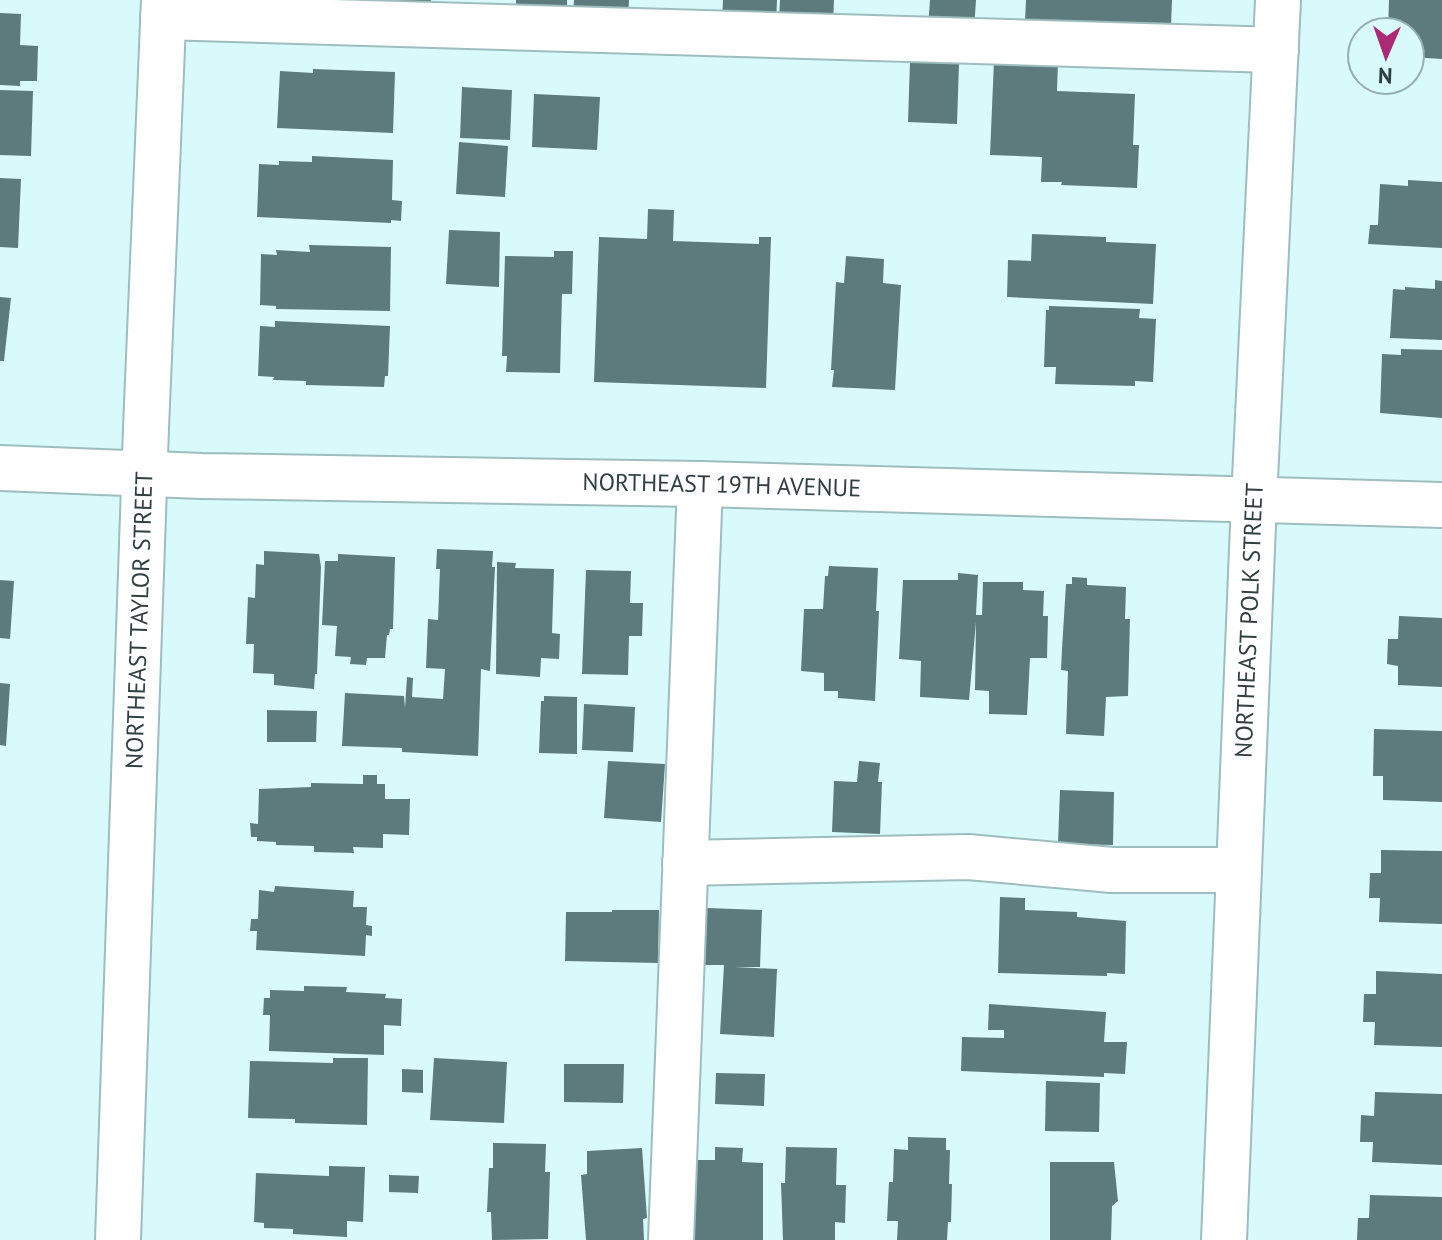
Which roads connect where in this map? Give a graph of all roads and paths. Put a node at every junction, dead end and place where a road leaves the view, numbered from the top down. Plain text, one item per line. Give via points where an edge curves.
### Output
1 (1278, 0) edge
2 (163, 8) edge
3 (1276, 50) junction
4 (0, 468) edge
5 (145, 474) junction
6 (700, 484) junction
7 (1254, 500) junction
8 (1442, 505) edge
9 (685, 863) junction
10 (1239, 870) junction
11 (118, 1240) edge
12 (671, 1240) edge
13 (1224, 1240) edge

1 - 3 street, NORTHEAST POLK STREET
2 - 3 street
2 - 5 street, NORTHEAST TAYLOR STREET
3 - 7 street, NORTHEAST POLK STREET
4 - 5 street, NORTHEAST 19TH AVENUE
5 - 6 street, NORTHEAST 19TH AVENUE
5 - 11 street, NORTHEAST TAYLOR STREET
6 - 7 street, NORTHEAST 19TH AVENUE
6 - 9 street
7 - 8 street, NORTHEAST 19TH AVENUE
7 - 10 street, NORTHEAST POLK STREET
9 - 10 street via 968,857 1112,870
9 - 12 street
10 - 13 street, NORTHEAST POLK STREET

